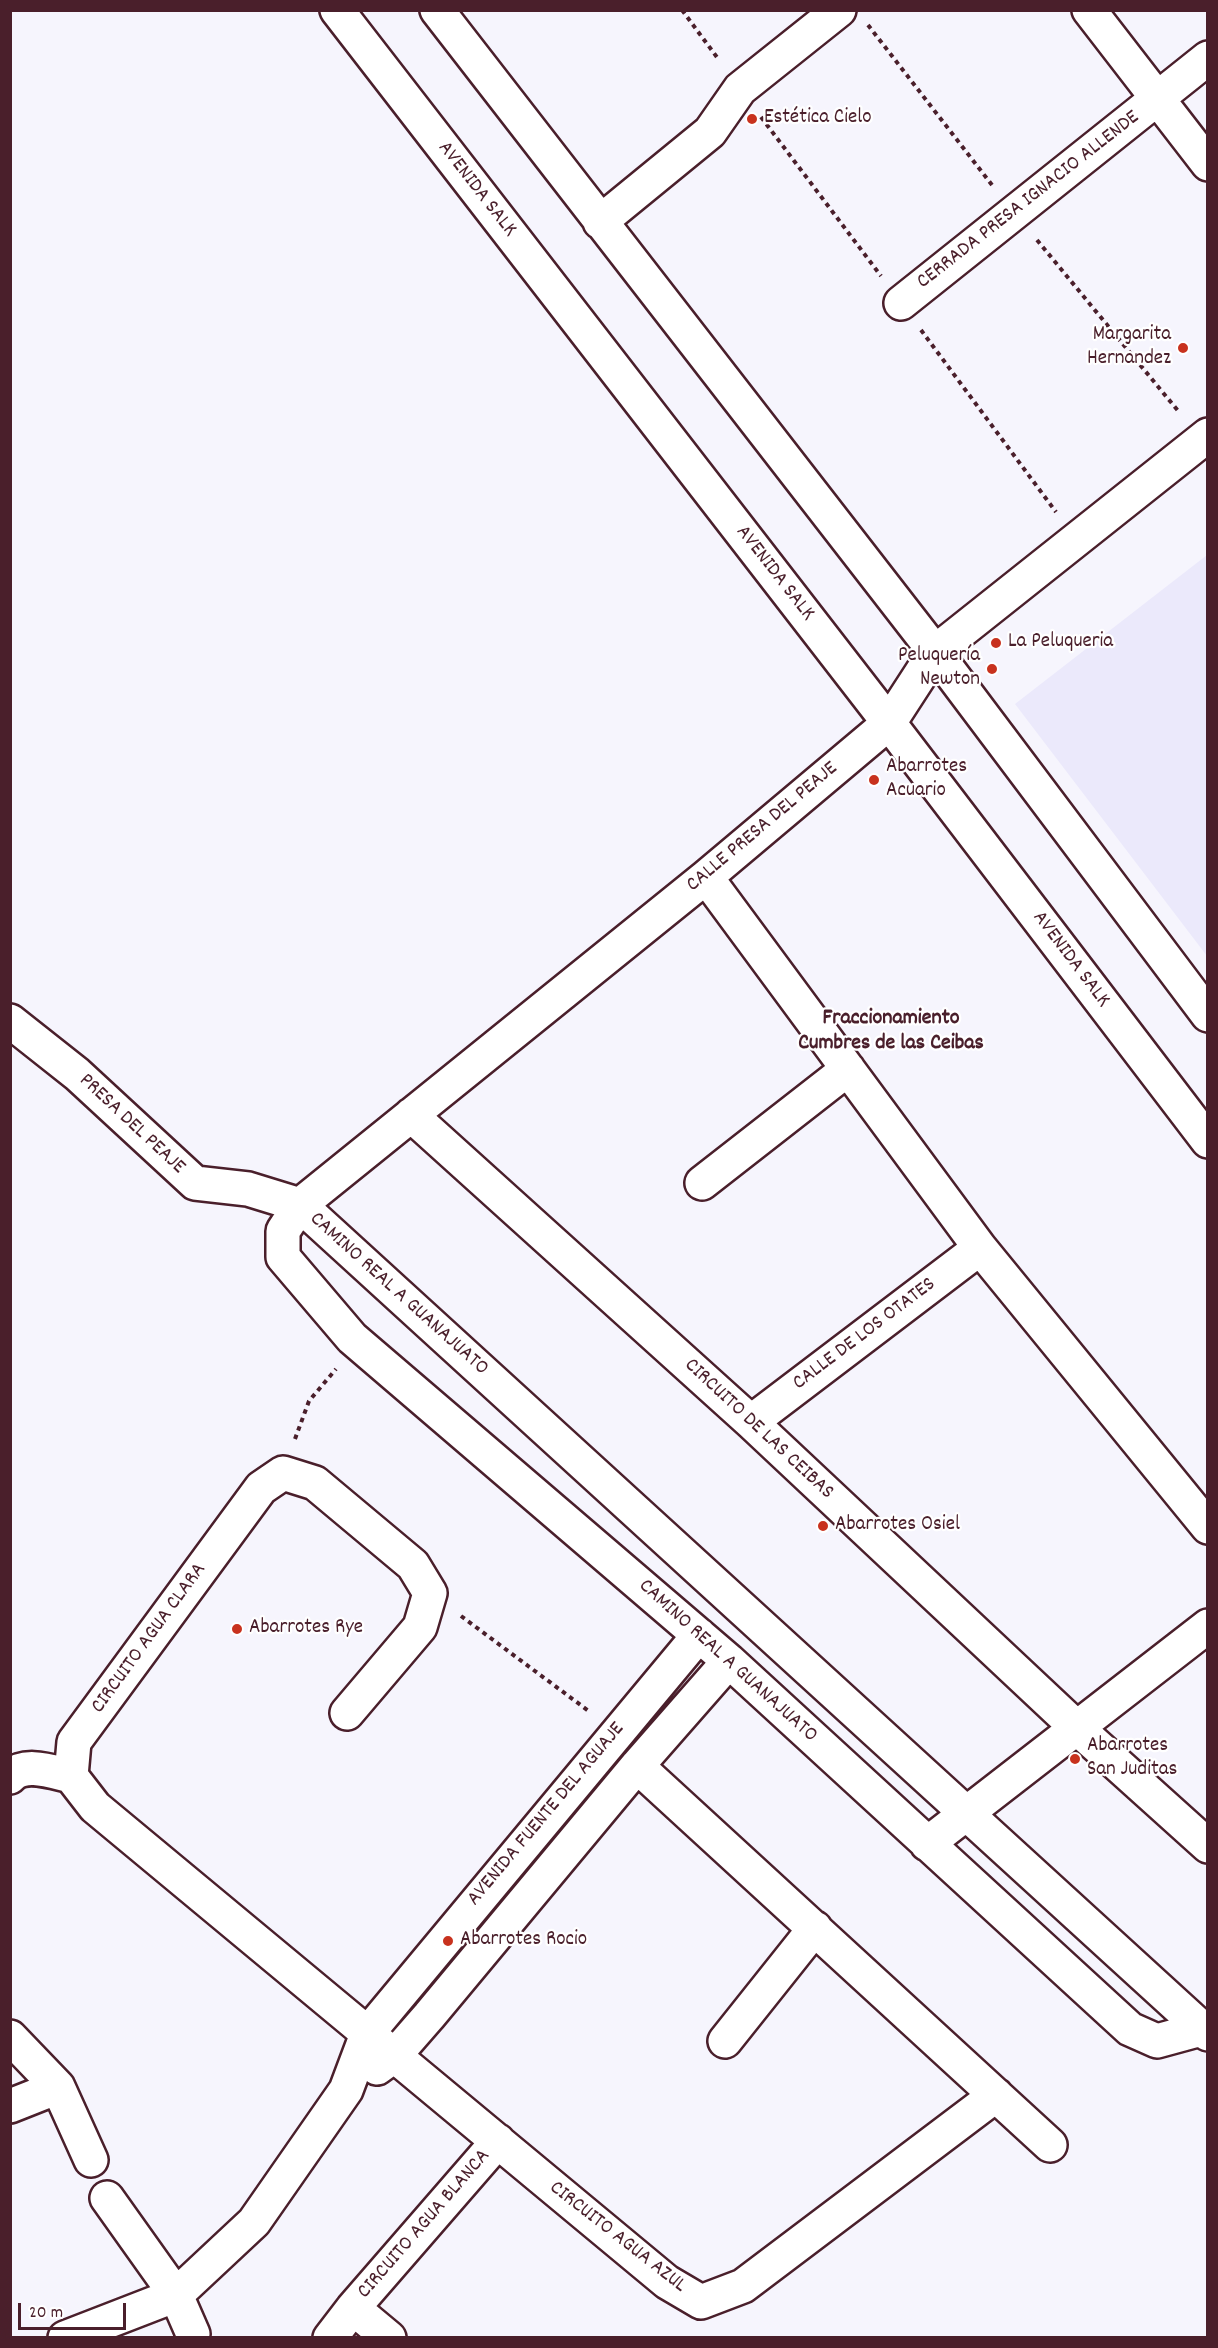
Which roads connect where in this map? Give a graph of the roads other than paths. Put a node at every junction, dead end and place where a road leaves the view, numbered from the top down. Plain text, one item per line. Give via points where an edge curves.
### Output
1 (337, 10) edge
2 (437, 10) edge
3 (1089, 10) edge
4 (851, 15) edge
5 (1208, 58) edge
6 (1158, 99) junction
7 (1208, 164) edge
8 (600, 222) junction
9 (901, 303) dead end
10 (1205, 438) edge
11 (935, 652) junction
12 (889, 723) junction
13 (706, 877) junction
14 (1208, 1015) edge
15 (10, 1021) edge
16 (848, 1069) junction
17 (411, 1115) junction
18 (1208, 1141) edge
19 (702, 1183) dead end
20 (300, 1205) junction
21 (980, 1248) junction
22 (751, 1422) junction
23 (1208, 1527) edge
24 (1208, 1626) edge
25 (699, 1635) junction
26 (729, 1661) junction
27 (347, 1713) dead end
28 (623, 1725) junction
29 (1077, 1728) junction
30 (660, 1741) junction
31 (637, 1766) junction
32 (71, 1776) junction
33 (10, 1777) edge
34 (966, 1814) junction
35 (927, 1844) junction
36 (1208, 1846) edge
37 (815, 1928) junction
38 (1204, 2032) edge
39 (367, 2034) junction
40 (10, 2037) edge
41 (725, 2041) dead end
42 (395, 2055) junction
43 (58, 2087) junction
44 (346, 2090) junction
45 (996, 2095) junction
46 (10, 2106) edge
47 (498, 2141) junction
48 (1050, 2145) dead end
49 (91, 2160) dead end
50 (107, 2198) dead end
51 (176, 2295) junction
52 (353, 2308) junction
53 (193, 2334) dead end
54 (65, 2337) edge
55 (330, 2337) edge
56 (389, 2337) edge

1 - 12 street, AVENIDA SALK
2 - 8 street
3 - 6 street
4 - 8 street via 740,89 710,132
5 - 6 street, CERRADA PRESA IGNACIO ALLENDE
6 - 7 street
6 - 9 street, CERRADA PRESA IGNACIO ALLENDE
8 - 11 street
10 - 11 street, CALLE PRESA DEL PEAJE
11 - 12 street, CALLE PRESA DEL PEAJE
11 - 14 street
12 - 13 street, CALLE PRESA DEL PEAJE
12 - 18 street, AVENIDA SALK
13 - 16 street
13 - 17 street, CALLE PRESA DEL PEAJE
15 - 20 street, PRESA DEL PEAJE via 77,1074 195,1184 248,1189
16 - 19 street
16 - 21 street
17 - 20 street, CALLE PRESA DEL PEAJE
17 - 22 street, CIRCUITO DE LAS CEIBAS
20 - 25 street, CAMINO REAL A GUANAJUATO via 283,1231 283,1257 352,1338
20 - 34 street, CAMINO REAL A GUANAJUATO
21 - 22 street, CALLE DE LOS OTATES
21 - 23 street
22 - 29 street, CIRCUITO DE LAS CEIBAS
24 - 29 street
25 - 26 street, CAMINO REAL A GUANAJUATO
25 - 28 street, AVENIDA FUENTE DEL AGUAJE
26 - 30 street, AVENIDA FUENTE DEL AGUAJE
26 - 35 street, CAMINO REAL A GUANAJUATO
27 - 32 street, CIRCUITO AGUA CLARA via 420,1627 430,1593 413,1565 315,1483 283,1473 261,1488 74,1742
28 - 30 street
28 - 39 street, AVENIDA FUENTE DEL AGUAJE
29 - 34 street
29 - 36 street, CIRCUITO DE LAS CEIBAS
30 - 31 street, AVENIDA FUENTE DEL AGUAJE
31 - 37 street
31 - 42 street, AVENIDA FUENTE DEL AGUAJE
32 - 33 street via 38,1768
32 - 39 street via 95,1807
34 - 35 street
34 - 38 street, CAMINO REAL A GUANAJUATO
35 - 38 street, CAMINO REAL A GUANAJUATO via 1130,2029 1157,2040
37 - 41 street
37 - 45 street
39 - 42 street, CIRCUITO AGUA AZUL
39 - 44 street, AVENIDA FUENTE DEL AGUAJE
40 - 43 street
42 - 44 street, AVENIDA FUENTE DEL AGUAJE
42 - 47 street, CIRCUITO AGUA AZUL
43 - 46 street
43 - 49 street
44 - 51 street, AVENIDA FUENTE DEL AGUAJE via 254,2222
45 - 47 street, CIRCUITO AGUA AZUL via 743,2286 700,2302 667,2282
45 - 48 street
47 - 52 street, CIRCUITO AGUA BLANCA
50 - 51 street
51 - 53 street
51 - 54 street, AVENIDA FUENTE DEL AGUAJE
52 - 55 street, CIRCUITO AGUA BLANCA
52 - 56 street, CIRCUITO AGUA BLANCA

